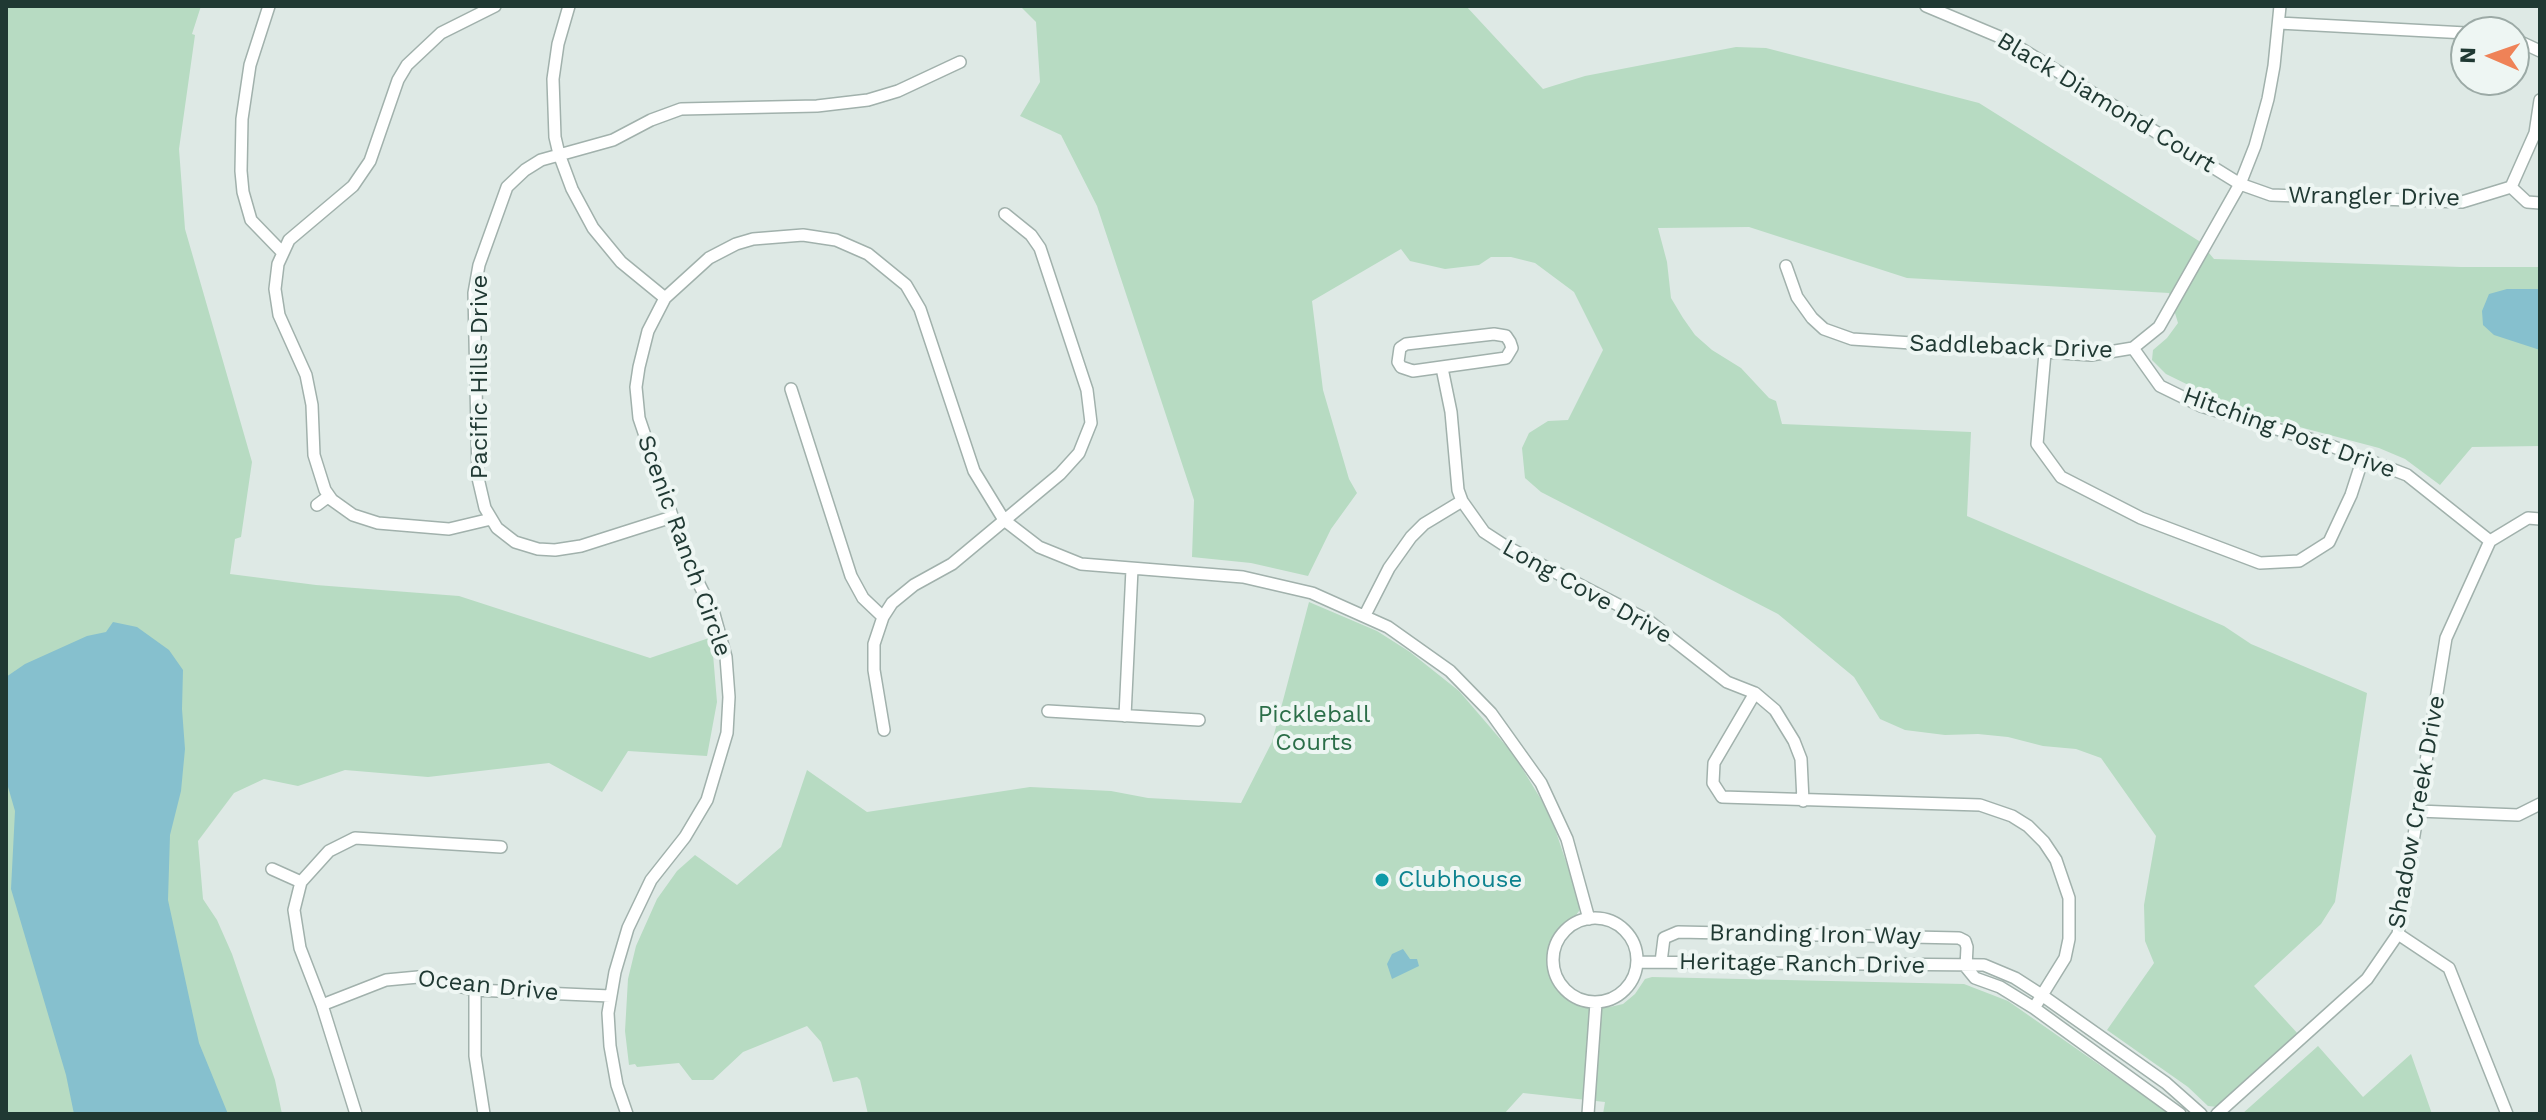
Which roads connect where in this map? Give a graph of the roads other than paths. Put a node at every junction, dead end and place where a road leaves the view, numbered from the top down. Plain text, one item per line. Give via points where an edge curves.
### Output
1 (269, 6) edge
2 (495, 6) edge
3 (568, 6) edge
4 (1926, 6) edge
5 (2280, 6) edge
6 (2279, 23) junction
7 (2450, 32) edge
8 (960, 62) dead end
9 (2540, 100) edge
10 (559, 154) junction
11 (2240, 184) junction
12 (2511, 187) junction
13 (2540, 203) edge
14 (1005, 214) dead end
15 (282, 252) junction
16 (1786, 266) dead end
17 (665, 298) junction
18 (2133, 348) junction
19 (2045, 353) junction
20 (1442, 368) junction
21 (791, 389) dead end
22 (2363, 458) junction
23 (329, 496) junction
24 (1462, 501) junction
25 (317, 505) dead end
26 (672, 517) junction
27 (491, 519) junction
28 (2540, 519) edge
29 (1004, 520) junction
30 (2490, 541) junction
31 (1132, 569) junction
32 (1365, 615) junction
33 (883, 617) junction
34 (1755, 693) junction
35 (1048, 711) dead end
36 (1125, 716) junction
37 (1199, 720) dead end
38 (884, 730) dead end
39 (1803, 801) junction
40 (2540, 804) edge
41 (2418, 811) junction
42 (501, 847) dead end
43 (272, 869) dead end
44 (301, 882) junction
45 (1589, 919) junction
46 (2398, 934) junction
47 (1637, 962) junction
48 (1661, 962) junction
49 (1966, 967) junction
50 (475, 990) junction
51 (610, 996) junction
52 (2043, 996) junction
53 (1596, 1003) junction
54 (322, 1005) junction
55 (2034, 1008) junction
56 (356, 1114) edge
57 (484, 1114) edge
58 (627, 1114) edge
59 (1588, 1114) edge
60 (2180, 1114) edge
61 (2201, 1114) edge
62 (2217, 1114) edge
63 (2507, 1114) edge

1 - 15 street via 248,78 241,171 251,220
2 - 15 street via 441,33 407,65 362,174 340,199 298,229
3 - 10 street via 553,79
4 - 11 street, Black Diamond Court via 2007,40
5 - 6 street, Saddleback Drive
6 - 7 street
6 - 11 street, Saddleback Drive via 2268,99
8 - 10 street, Pacific Hills Drive via 881,97 826,105 681,109 613,140
9 - 12 street via 2535,133
10 - 17 street via 593,228 621,262
10 - 27 street, Pacific Hills Drive via 525,170 507,187 476,279 478,478
11 - 12 street, Wrangler Drive via 2271,195 2462,202
11 - 18 street, Saddleback Drive via 2159,327
12 - 13 street via 2527,202
14 - 29 street via 1040,248 1087,390 1091,423 1070,464
15 - 23 street via 275,301 306,375 317,472
16 - 19 street, Saddleback Drive via 1802,306 1837,335
17 - 26 street, Scenic Ranch Circle via 642,347 636,403
17 - 29 street, Scenic Ranch Circle via 709,258 762,238 820,237 881,262 906,285 920,309 966,453
18 - 19 street, Saddleback Drive via 2106,355
18 - 22 street, Hitching Post Drive via 2160,386 2201,406
19 - 22 street via 2037,444 2061,477 2141,518 2260,563 2299,561 2329,542
20 - 20 street via 1506,358 1512,348 1506,336 1494,334 1406,344 1397,354 1407,370
20 - 24 street, Long Cove Drive
21 - 33 street via 851,576 863,598
22 - 30 street, Hitching Post Drive via 2407,475
23 - 25 street
23 - 27 street via 353,515 378,523 449,529
24 - 32 street via 1411,537
24 - 34 street, Long Cove Drive via 1493,539 1649,621 1727,682
26 - 27 street via 555,550 515,542
26 - 51 street, Scenic Ranch Circle via 721,639 728,676 727,733 707,800 651,880 628,928
28 - 30 street via 2528,518
29 - 31 street, Scenic Ranch Circle via 1026,539 1067,560
29 - 33 street via 952,564 903,594
30 - 41 street, Shadow Creek Drive via 2446,638
31 - 32 street, Scenic Ranch Circle via 1261,580
31 - 36 street
32 - 45 street, Scenic Ranch Circle via 1450,671 1508,734 1552,804
33 - 38 street via 874,658
34 - 39 street, Long Cove Drive via 1775,710 1794,741 1801,759
34 - 39 street via 1714,763 1713,783 1722,797 1732,799
35 - 36 street
36 - 37 street
39 - 52 street via 1963,803 1996,809 2028,826 2056,860 2069,898 2065,958
40 - 41 street via 2518,815
41 - 46 street, Shadow Creek Drive
42 - 44 street via 355,838 329,851
43 - 44 street
44 - 54 street via 294,910 300,948
45 - 47 street via 1623,929
45 - 53 street via 1564,931 1553,957 1554,971 1569,994
46 - 62 street, Shadow Creek Drive via 2367,979
46 - 63 street via 2449,968
47 - 48 street, Heritage Ranch Drive
47 - 53 street via 1620,995
48 - 49 street, Heritage Ranch Drive
48 - 49 street, Branding Iron Way via 1664,938 1694,932 1959,938 1967,947
49 - 52 street, Heritage Ranch Drive via 1995,969
49 - 55 street, Heritage Ranch Drive via 1975,978
50 - 51 street, Ocean Drive
50 - 54 street, Ocean Drive via 418,977 386,980
50 - 57 street via 475,1056
51 - 58 street, Scenic Ranch Circle via 612,1056
52 - 55 street
52 - 61 street, Heritage Ranch Drive
53 - 59 street
54 - 56 street
55 - 60 street, Heritage Ranch Drive

